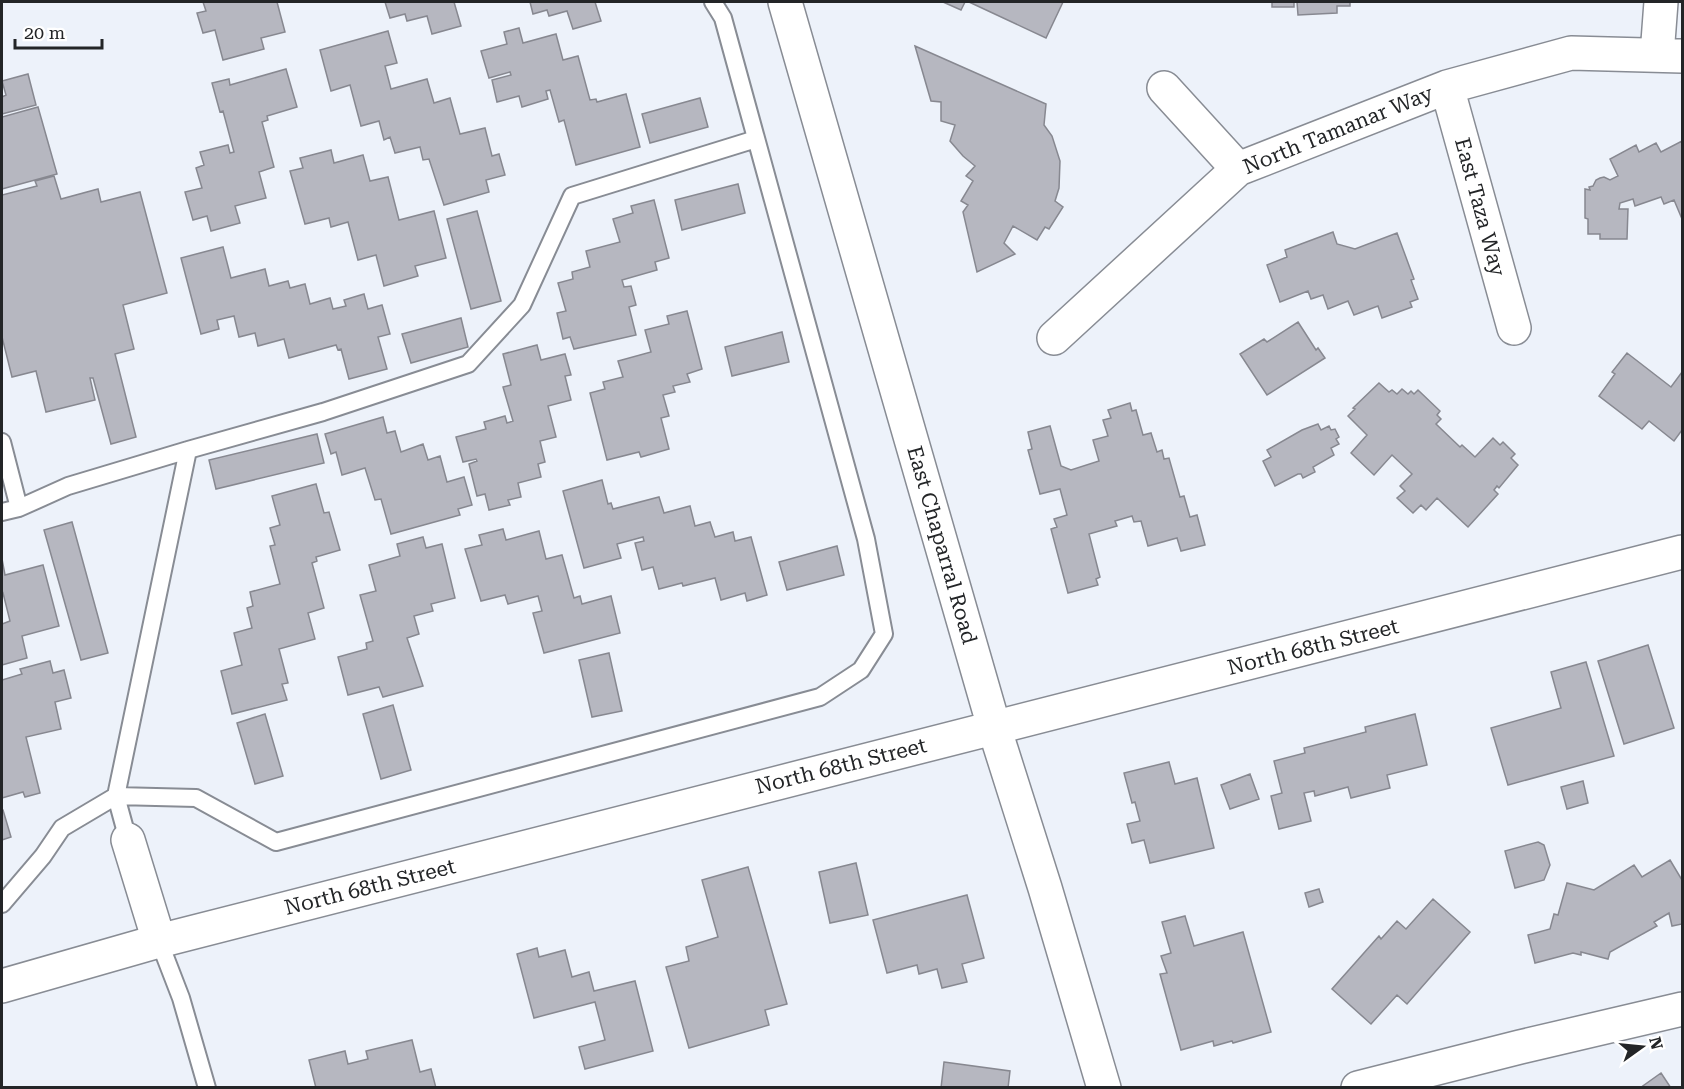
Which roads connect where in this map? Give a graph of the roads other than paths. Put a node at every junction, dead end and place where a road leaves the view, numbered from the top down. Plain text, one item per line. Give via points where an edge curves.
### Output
1 (713, 2) edge
2 (785, 2) edge
3 (1661, 2) edge
4 (1670, 55) edge
5 (1447, 87) junction
6 (1164, 88) dead end
7 (756, 139) junction
8 (1238, 169) junction
9 (1514, 328) dead end
10 (1054, 338) dead end
11 (2, 442) edge
12 (188, 450) junction
13 (19, 508) junction
14 (2, 512) edge
15 (1683, 552) edge
16 (994, 727) junction
17 (116, 796) junction
18 (128, 840) joint
19 (2, 904) edge
20 (159, 941) junction
21 (2, 986) edge
22 (1683, 1009) edge
23 (207, 1088) edge
24 (1104, 1088) edge
25 (1358, 1088) edge

1 - 7 lane via 723,18
2 - 16 street, East Chaparral Road
3 - 4 street
4 - 5 street, North Tamanar Way via 1571,53
5 - 8 street, North Tamanar Way
5 - 9 street, East Taza Way
6 - 8 street
7 - 12 lane via 572,196 522,305 468,364 323,412
7 - 17 lane via 870,560 884,634 861,670 820,697 276,842 196,798
8 - 10 street, North Tamanar Way
11 - 13 lane
12 - 13 lane via 68,486
12 - 17 lane
13 - 14 lane
15 - 16 street, North 68th Street
16 - 20 street, North 68th Street
16 - 24 street, East Chaparral Road
17 - 18 lane
17 - 19 lane via 62,828
18 - 20 street
20 - 21 street, North 68th Street
20 - 23 lane via 181,998
22 - 25 street

